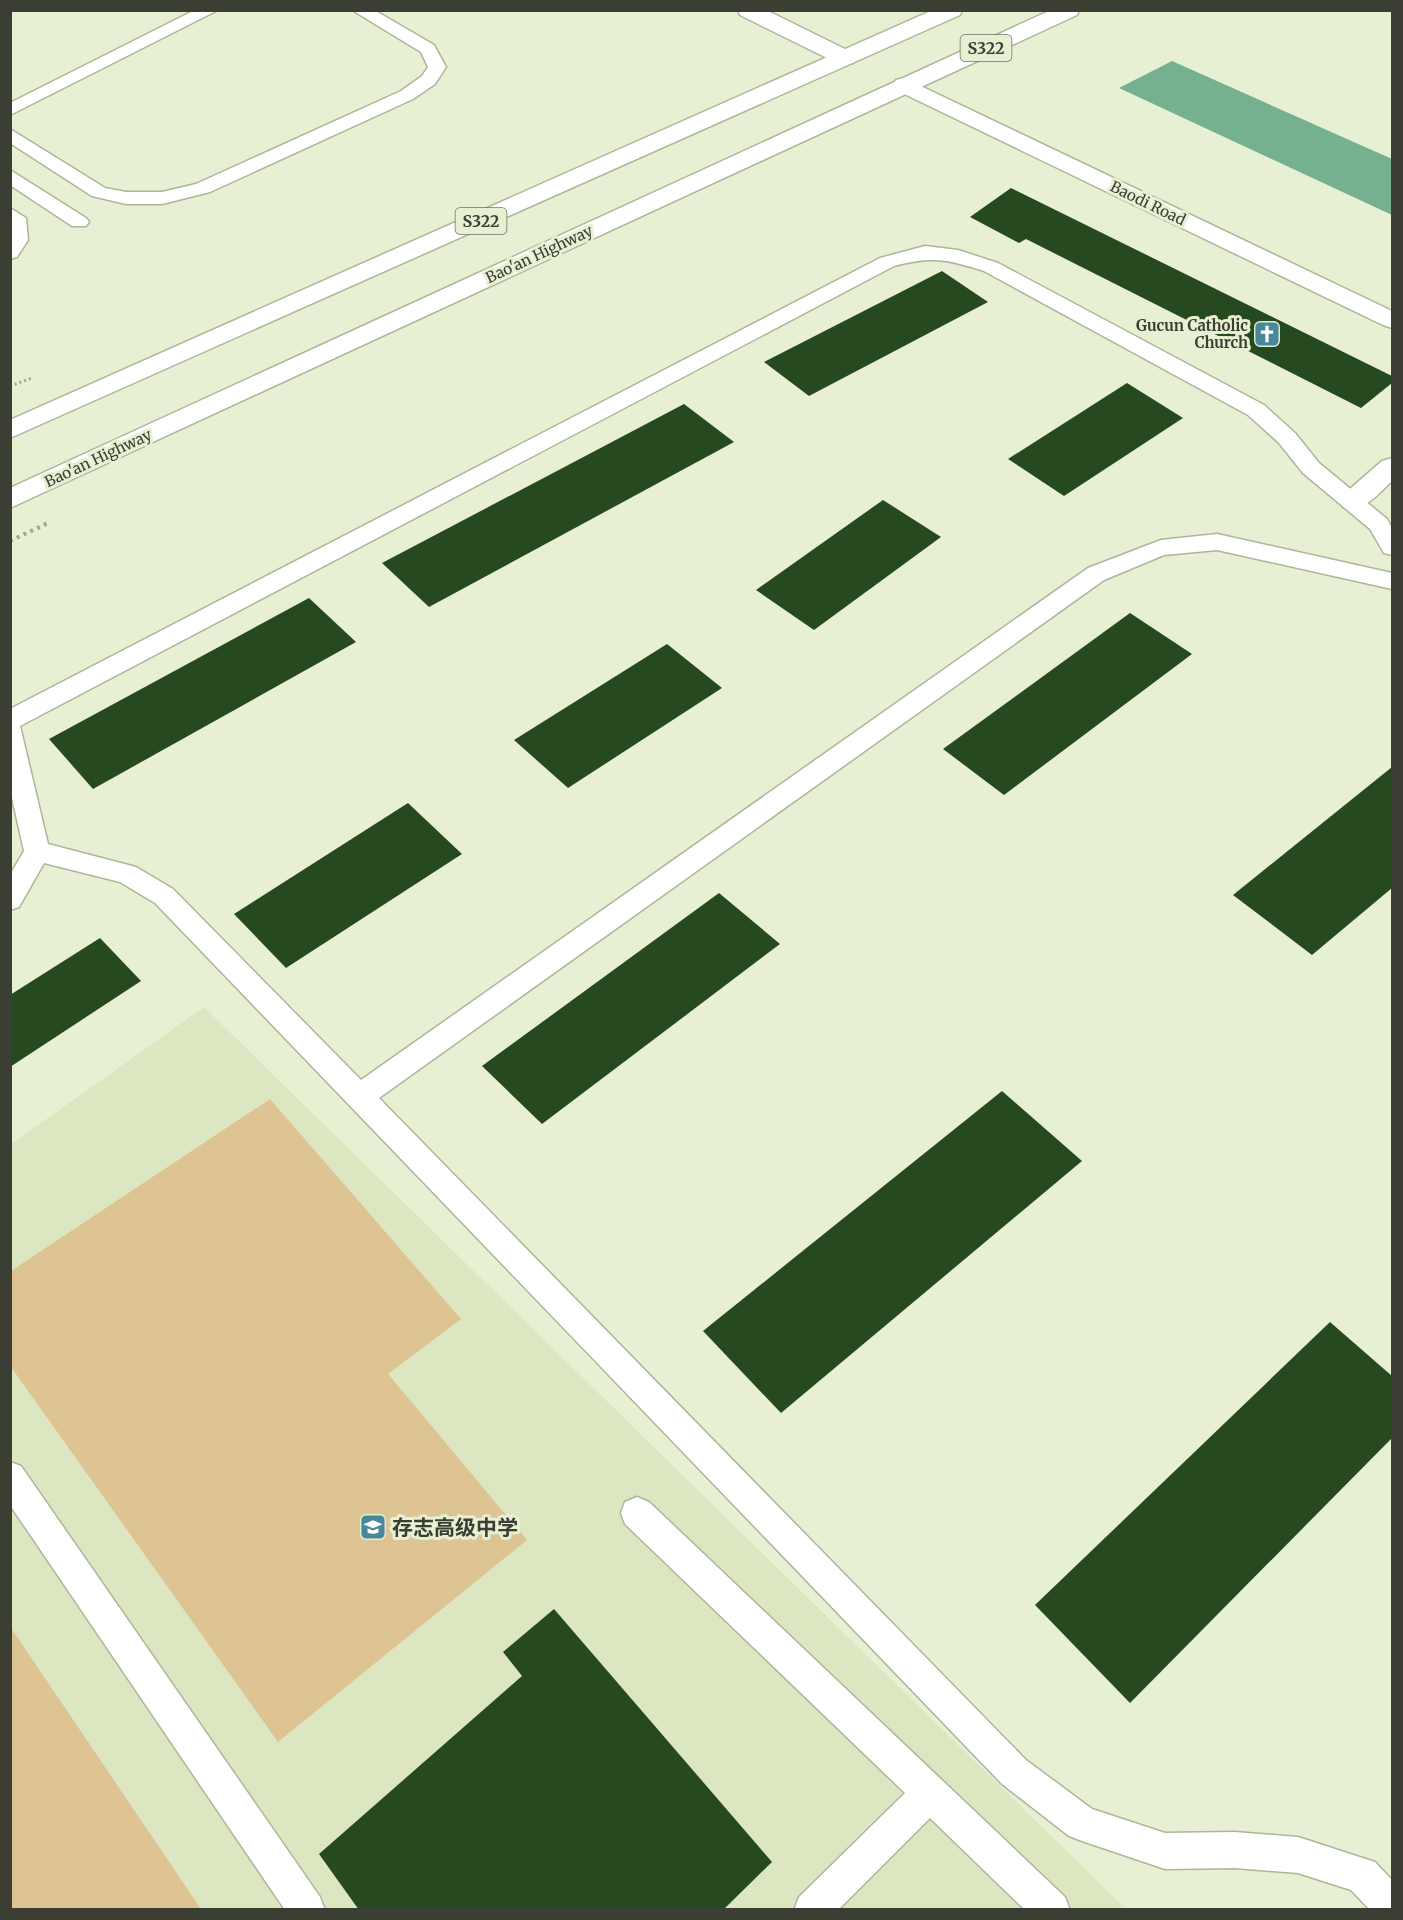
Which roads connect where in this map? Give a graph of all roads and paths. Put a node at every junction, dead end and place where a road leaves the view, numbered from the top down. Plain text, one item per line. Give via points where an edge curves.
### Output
1 (210, 10) edge
2 (360, 10) edge
3 (748, 10) edge
4 (952, 10) edge
5 (1069, 10) edge
6 (845, 58) junction
7 (904, 86) junction
8 (10, 110) edge
9 (10, 134) edge
10 (10, 176) edge
11 (10, 214) edge
12 (79, 222) dead end
13 (10, 253) edge
14 (1392, 320) edge
15 (10, 430) edge
16 (1392, 466) edge
17 (10, 499) edge
18 (1353, 501) junction
19 (1392, 547) edge
20 (1392, 581) edge
21 (10, 720) edge
22 (10, 730) edge
23 (37, 851) junction
24 (10, 900) edge
25 (359, 1097) junction
26 (10, 1477) edge
27 (638, 1513) dead end
28 (930, 1793) junction
29 (1392, 1906) edge
30 (307, 1910) edge
31 (812, 1910) edge
32 (1053, 1910) edge

1 - 8 lane
2 - 9 lane via 428,49 437,67 429,80 407,95 203,188 162,198 126,198 99,192
3 - 6 main road
4 - 6 main road, S322
5 - 7 main road, Bao'an Highway / S322
6 - 15 main road, S322
7 - 14 main road, Baodi Road
7 - 17 main road, Bao'an Highway / S322
10 - 12 lane
11 - 13 lane via 16,218 18,240
16 - 18 main road
18 - 19 lane via 1379,524
18 - 21 lane via 1311,468 1287,438 1256,410 991,267 957,256 925,252 887,262
20 - 25 lane via 1217,543 1161,548 1096,574
22 - 23 lane
23 - 24 lane
23 - 25 lane via 127,874 164,896
25 - 29 lane via 1014,1772 1083,1823 1165,1851 1235,1850 1298,1855 1362,1875
26 - 30 lane
27 - 28 lane
28 - 31 lane
28 - 32 lane

